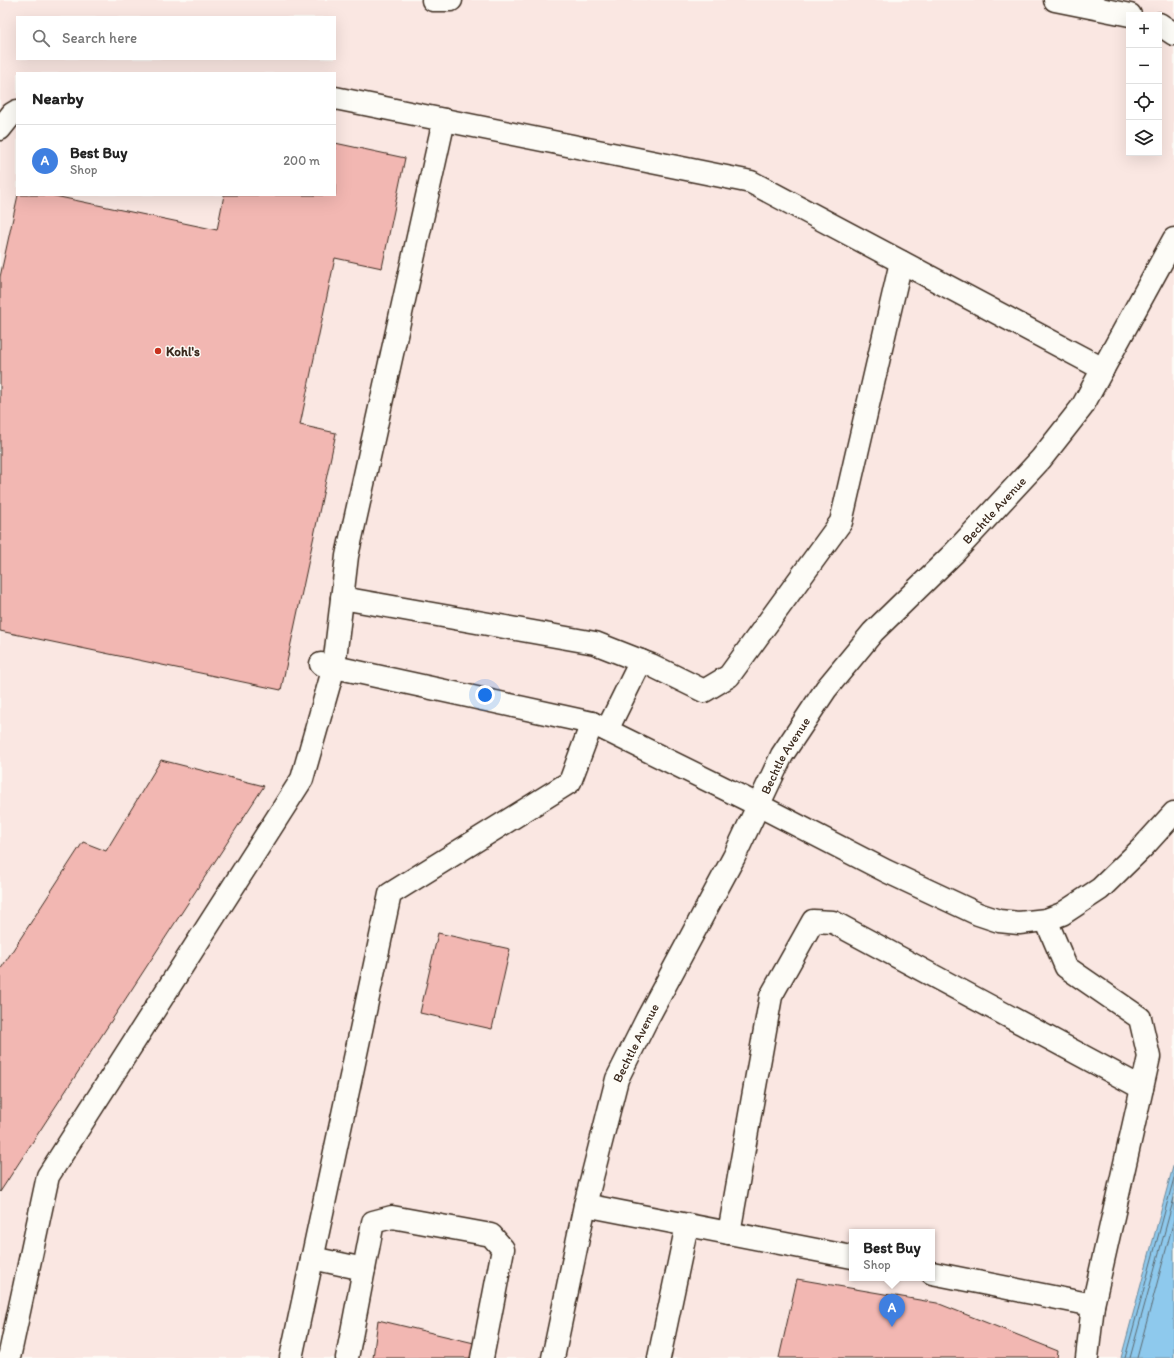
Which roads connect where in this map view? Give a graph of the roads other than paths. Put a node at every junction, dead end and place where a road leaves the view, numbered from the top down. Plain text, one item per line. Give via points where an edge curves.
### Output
1 (433, 0) edge
2 (450, 0) edge
3 (1055, 0) edge
4 (1126, 14) edge
5 (1162, 20) edge
6 (1174, 21) edge
7 (1162, 26) edge
8 (1174, 34) edge
9 (336, 98) edge
10 (16, 112) edge
11 (444, 120) junction
12 (0, 129) edge
13 (1174, 239) edge
14 (900, 262) junction
15 (1103, 369) junction
16 (342, 598) junction
17 (640, 661) junction
18 (328, 665) junction
19 (599, 727) junction
20 (758, 805) junction
21 (1174, 813) edge
22 (1046, 920) junction
23 (1142, 1088) junction
24 (586, 1205) junction
25 (687, 1225) junction
26 (729, 1233) junction
27 (849, 1256) edge
28 (312, 1258) junction
29 (364, 1269) junction
30 (935, 1274) edge
31 (1093, 1305) junction
32 (9, 1358) edge
33 (291, 1358) edge
34 (347, 1358) edge
35 (482, 1358) edge
36 (553, 1358) edge
37 (659, 1358) edge
38 (1087, 1358) edge

1 - 2 street
3 - 4 street
5 - 6 street
7 - 8 street
9 - 11 street
10 - 12 street
11 - 14 street via 751,182
11 - 16 street via 349,550
13 - 15 street, Bechtle Avenue
14 - 15 street
14 - 17 street via 841,522 729,676 704,691
15 - 20 street, Bechtle Avenue via 1082,407 1042,459 954,553 872,632 826,689 782,755
16 - 17 street via 595,643
16 - 18 street
17 - 19 street
18 - 19 street
18 - 32 street via 302,779 48,1176
19 - 20 street
19 - 28 street via 570,782 390,894
20 - 22 street via 886,871 978,914 999,921 1019,923
20 - 24 street, Bechtle Avenue via 734,857 617,1079
21 - 22 street via 1100,889 1062,914
22 - 23 street via 1066,967 1140,1018 1148,1057
23 - 26 street via 833,922 813,921 771,996
23 - 31 street
24 - 25 street
24 - 36 street, Bechtle Avenue
25 - 26 street
25 - 37 street
26 - 27 street
28 - 29 street
28 - 33 street
29 - 34 street
29 - 35 street via 373,1222 392,1217 491,1235 503,1249
30 - 31 street
31 - 38 street

